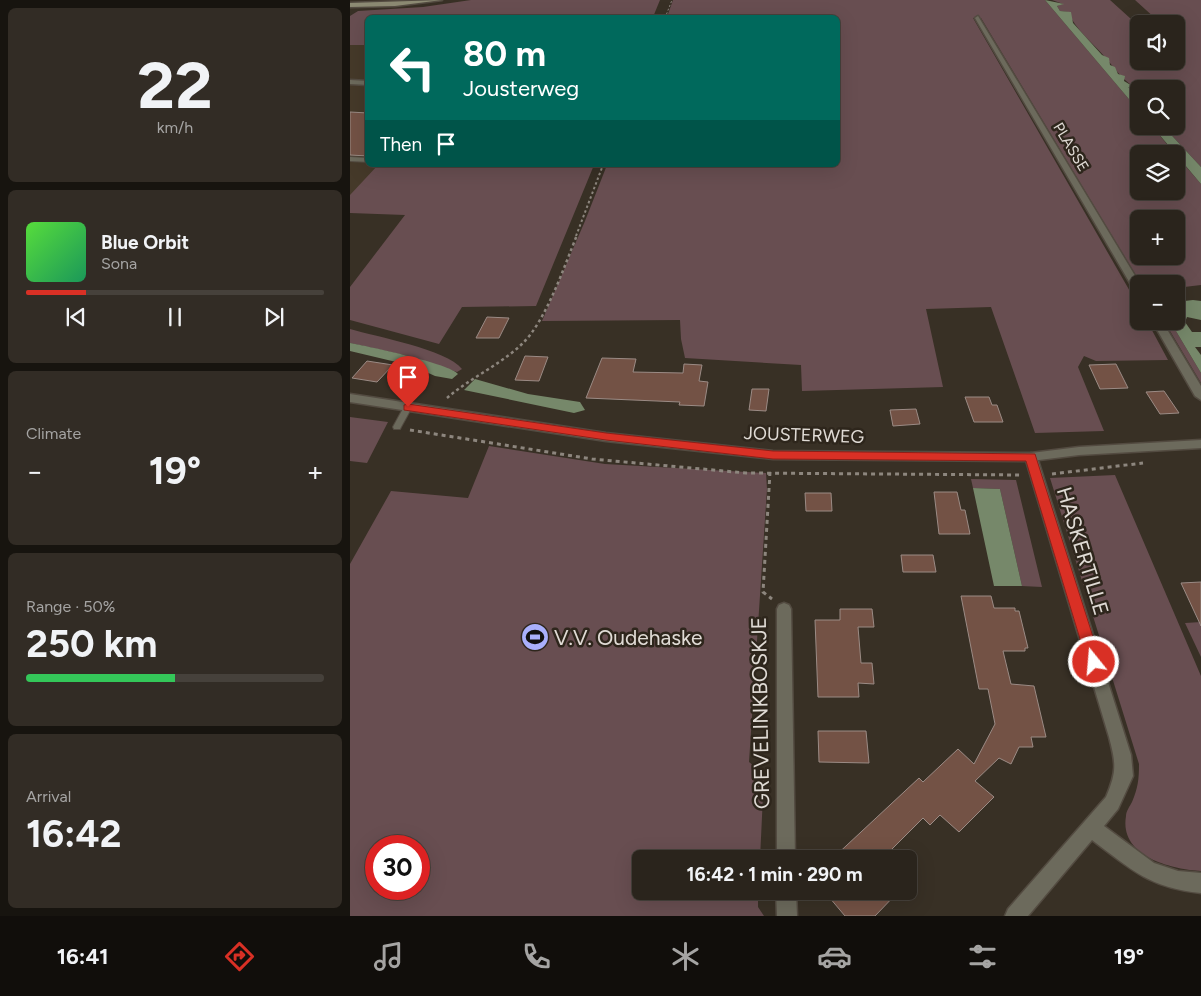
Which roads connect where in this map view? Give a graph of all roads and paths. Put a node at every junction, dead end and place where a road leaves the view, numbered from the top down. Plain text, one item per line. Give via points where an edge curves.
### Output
1 (439, 0) edge
2 (672, 0) edge
3 (350, 5) edge
4 (666, 15) edge
5 (978, 18) dead end
6 (350, 82) edge
7 (365, 83) edge
8 (350, 159) edge
9 (365, 160) edge
10 (602, 167) edge
11 (1130, 275) edge
12 (1162, 330) edge
13 (1201, 396) edge
14 (350, 398) edge
15 (408, 407) junction
16 (434, 411) junction
17 (397, 428) joint
18 (1201, 444) edge
19 (773, 455) junction
20 (1031, 457) junction
21 (746, 473) dead end
22 (784, 609) joint
23 (1090, 827) junction
24 (786, 850) edge
25 (1201, 883) edge
26 (786, 900) edge
27 (787, 916) edge
28 (1015, 916) edge

1 - 3 main road
2 - 4 path
5 - 11 street, PLASSE
6 - 7 street
8 - 9 lane
10 - 16 path via 559,279 533,332 515,350 473,376
12 - 13 street
14 - 15 street, JOUSTERWEG
15 - 16 street, JOUSTERWEG
15 - 17 lane
16 - 19 street, JOUSTERWEG via 606,436
17 - 21 path via 592,458
18 - 20 street, JOUSTERWEG via 1079,450
19 - 20 street, JOUSTERWEG
19 - 22 path, GREVELINKBOSKJE via 764,592
20 - 23 street, HASKERTILLE via 1122,755 1124,776 1119,790 1112,803
22 - 24 street, GREVELINKBOSKJE
23 - 25 street via 1149,871 1178,881
23 - 28 street, HASKERTILLE
26 - 27 street

